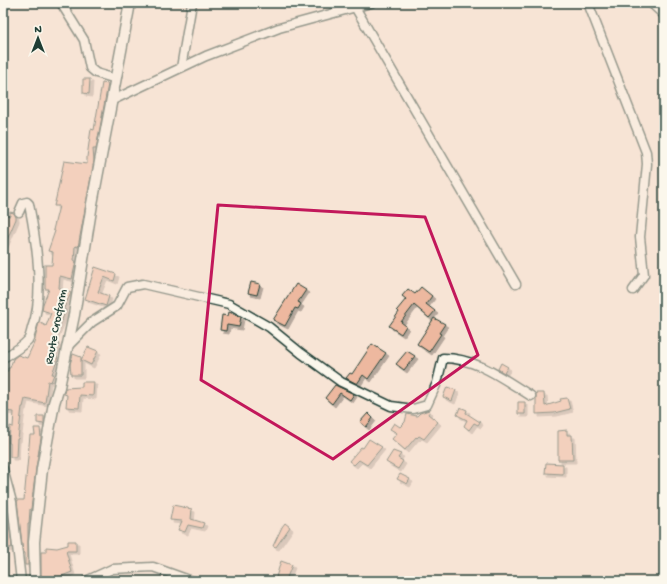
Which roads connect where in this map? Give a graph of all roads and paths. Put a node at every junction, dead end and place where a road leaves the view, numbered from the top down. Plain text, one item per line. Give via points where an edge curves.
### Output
1 (61, 3) edge
2 (130, 3) edge
3 (192, 3) edge
4 (371, 3) edge
5 (588, 3) edge
6 (651, 3) edge
7 (664, 6) edge
8 (355, 8) junction
9 (664, 15) edge
10 (181, 68) junction
11 (116, 79) junction
12 (112, 100) junction
13 (19, 212) dead end
14 (516, 284) dead end
15 (633, 290) dead end
16 (68, 346) junction
17 (3, 358) edge
18 (530, 396) dead end
19 (3, 469) edge
20 (21, 581) edge
21 (35, 581) edge
22 (86, 581) edge
23 (192, 581) edge

1 - 11 street via 84,40 90,68 96,73
2 - 11 street, Route Crocfarm
3 - 10 street
4 - 8 street
5 - 15 street via 646,152 640,237 644,275
6 - 7 street
6 - 9 street
8 - 10 street via 279,28
8 - 14 street
10 - 12 street
11 - 12 street, Route Crocfarm
12 - 16 street, Route Crocfarm
13 - 17 street via 23,203 29,204 39,297 36,320 28,339
16 - 18 street via 92,322 117,306 127,287 143,284 229,304 269,327 341,382 391,406 413,409 426,405 437,383 443,358 472,362
16 - 21 street, Route Crocfarm via 42,469 34,542
19 - 20 street via 12,502
22 - 23 street via 112,569 153,567

